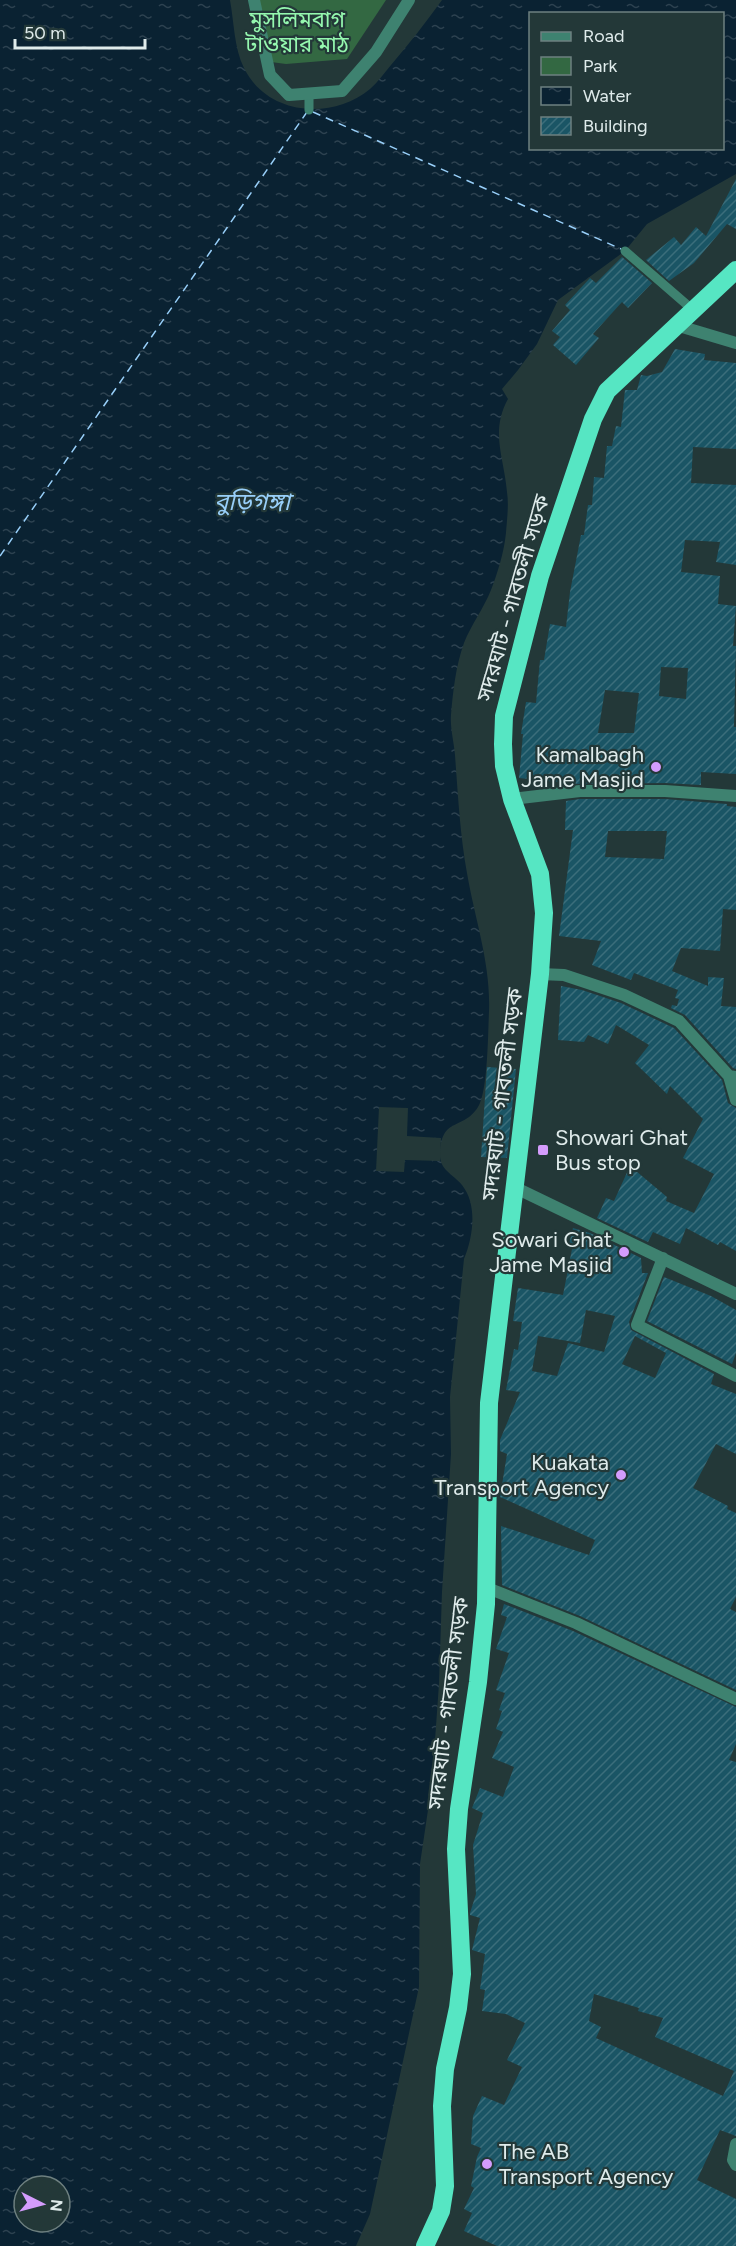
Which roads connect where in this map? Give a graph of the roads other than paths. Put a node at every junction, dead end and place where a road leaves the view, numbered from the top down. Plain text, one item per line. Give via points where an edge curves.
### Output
1 (254, 0) edge
2 (409, 0) edge
3 (309, 94) junction
4 (309, 110) dead end
5 (625, 251) dead end
6 (736, 270) edge
7 (693, 310) junction
8 (679, 326) junction
9 (736, 343) edge
10 (736, 796) edge
11 (512, 799) junction
12 (540, 974) junction
13 (732, 1077) edge
14 (736, 1100) edge
15 (516, 1188) junction
16 (663, 1258) junction
17 (736, 1294) edge
18 (736, 1376) edge
19 (485, 1587) junction
20 (736, 1699) edge
21 (736, 2144) edge
22 (736, 2165) edge
23 (432, 2244) edge

1 - 3 street via 270,75 289,95
2 - 3 street via 376,52 342,91
3 - 4 lane
5 - 7 lane
6 - 7 highway, সদরঘাট - গাবতলী সড়ক
7 - 8 highway, সদরঘাট - গাবতলী সড়ক
8 - 9 street
8 - 11 highway, সদরঘাট - গাবতলী সড়ক via 607,391 593,419 540,576 504,717 504,766
10 - 11 street via 580,790
11 - 12 highway, সদরঘাট - গাবতলী সড়ক via 540,874 544,913
12 - 13 street via 564,975 604,988 679,1021
12 - 15 highway, সদরঘাট - গাবতলী সড়ক
13 - 14 street
15 - 16 street
15 - 19 highway, সদরঘাট - গাবতলী সড়ক via 489,1403
16 - 17 street
16 - 18 street via 637,1325
19 - 20 street via 576,1623
19 - 23 highway, সদরঘাট - গাবতলী সড়ক via 478,1682 456,1849 462,1974 442,2106 446,2186
21 - 22 street

